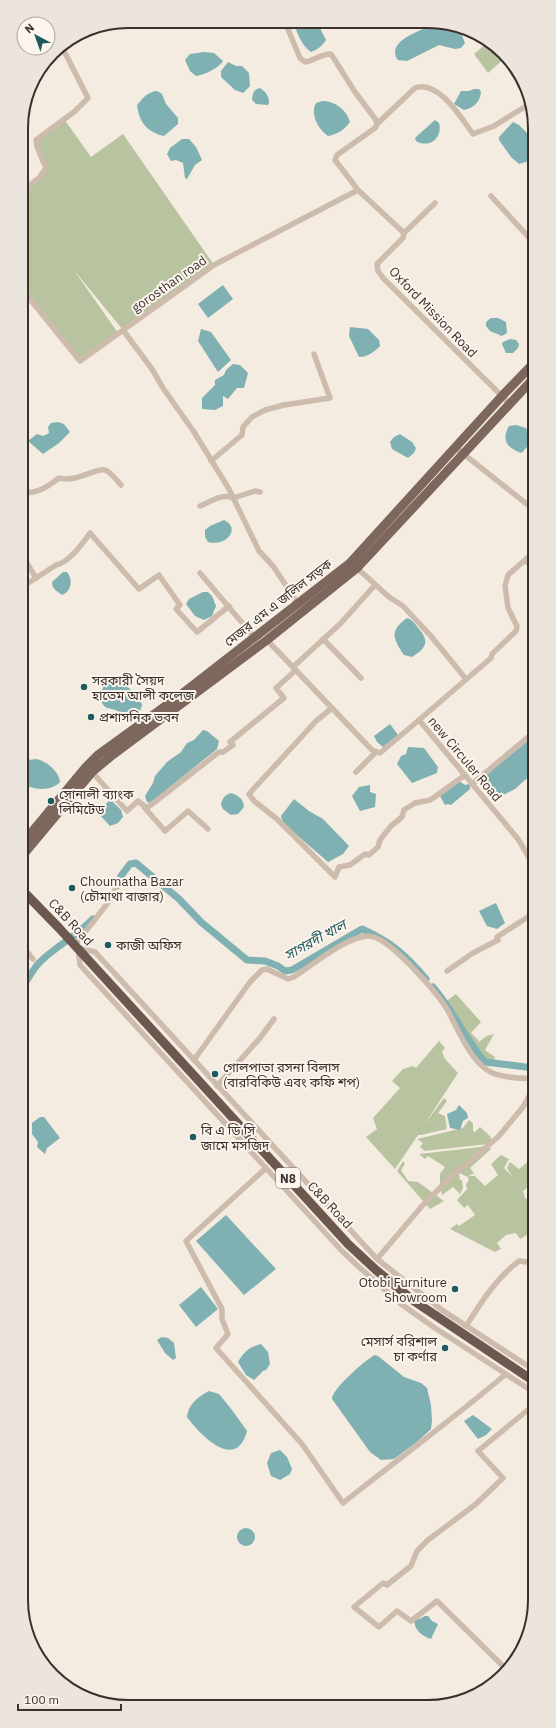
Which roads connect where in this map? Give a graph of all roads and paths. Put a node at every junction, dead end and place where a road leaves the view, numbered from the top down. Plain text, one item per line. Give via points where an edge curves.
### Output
1 (288, 28) edge
2 (64, 51) edge
3 (526, 106) edge
4 (377, 124) junction
5 (28, 186) edge
6 (358, 190) junction
7 (491, 196) dead end
8 (435, 203) dead end
9 (404, 233) junction
10 (528, 237) edge
11 (28, 297) edge
12 (122, 330) junction
13 (314, 354) dead end
14 (528, 369) edge
15 (528, 384) edge
16 (502, 396) junction
17 (510, 404) junction
18 (456, 448) junction
19 (464, 454) junction
20 (211, 461) junction
21 (121, 486) dead end
22 (260, 492) dead end
23 (28, 493) edge
24 (233, 498) junction
25 (528, 503) edge
26 (200, 506) dead end
27 (526, 560) joint
28 (528, 562) edge
29 (28, 565) edge
30 (356, 568) junction
31 (200, 573) dead end
32 (36, 578) junction
33 (28, 583) edge
34 (375, 585) junction
35 (229, 606) junction
36 (301, 607) junction
37 (255, 638) junction
38 (323, 639) junction
39 (267, 640) junction
40 (295, 668) junction
41 (361, 678) dead end
42 (466, 679) junction
43 (332, 708) junction
44 (419, 720) junction
45 (528, 737) edge
46 (376, 752) junction
47 (92, 772) junction
48 (356, 772) dead end
49 (465, 775) junction
50 (472, 784) junction
51 (138, 801) junction
52 (208, 829) dead end
53 (28, 837) edge
54 (28, 849) edge
55 (528, 856) edge
56 (120, 881) dead end
57 (28, 896) edge
58 (528, 916) edge
59 (74, 945) junction
60 (447, 971) dead end
61 (274, 1019) dead end
62 (194, 1060) junction
63 (528, 1078) edge
64 (217, 1086) junction
65 (528, 1098) edge
66 (266, 1168) junction
67 (377, 1259) junction
68 (528, 1262) edge
69 (466, 1326) junction
70 (528, 1366) edge
71 (506, 1374) junction
72 (528, 1378) edge
73 (528, 1389) edge
74 (528, 1409) edge
75 (503, 1666) edge

1 - 4 street via 300,58 305,62 331,54
2 - 5 street via 88,98 74,112 36,140 46,168
3 - 4 street via 494,126 473,134 451,104 437,91 418,86
4 - 6 street via 337,155 335,160
6 - 9 street
6 - 12 street, gorosthan road via 214,265
7 - 10 street
8 - 9 street, Oxford Mission Road
9 - 16 street, Oxford Mission Road via 403,238 377,264 378,271
11 - 12 street, gorosthan road via 80,361
12 - 20 street via 152,369
13 - 20 street via 330,398 265,410 252,417 243,427 242,435
14 - 16 main road, মেজর এম এ জলিল সড়ক
15 - 17 main road, মেজর এম এ জলিল সড়ক
16 - 17 street, Oxford Mission Road
16 - 18 main road, মেজর এম এ জলিল সড়ক
17 - 19 main road, মেজর এম এ জলিল সড়ক
18 - 19 street
18 - 36 main road, মেজর এম এ জলিল সড়ক via 350,563
19 - 25 street
19 - 30 main road, মেজর এম এ জলিল সড়ক
20 - 24 street
21 - 23 street via 107,470 101,469 75,479 59,478 44,489
22 - 24 street via 255,491
24 - 26 street via 220,497
24 - 36 street via 259,551 273,566
27 - 28 street
27 - 42 street via 508,575 505,586 508,608 517,626 516,631 491,658
29 - 32 street
30 - 34 street
30 - 36 main road, মেজর এম এ জলিল সড়ক
31 - 35 street
32 - 33 street
32 - 35 street via 69,557 90,533 139,589 159,575 180,605 176,609 196,632
34 - 38 street
34 - 42 street via 403,606
35 - 37 street
36 - 37 main road, মেজর এম এ জলিল সড়ক
36 - 39 main road, মেজর এম এ জলিল সড়ক
37 - 53 main road, মেজর এম এ জলিল সড়ক via 98,755
38 - 40 street
38 - 41 street
39 - 40 street
39 - 47 main road, মেজর এম এ জলিল সড়ক
40 - 43 street
40 - 51 street via 276,688 284,698 230,742 232,745 147,808
42 - 44 street
43 - 46 street
43 - 49 street via 316,721 249,794 335,877 339,867 377,849 380,840 402,817 404,810 415,803 430,800
44 - 46 street, new Circuler Road via 380,753
44 - 49 street, new Circuler Road
45 - 50 street
46 - 48 street
47 - 51 street via 127,811
47 - 54 main road, মেজর এম এ জলিল সড়ক
49 - 50 street, new Circuler Road
50 - 55 street, new Circuler Road via 518,839
51 - 52 street via 165,831 188,811
56 - 59 street via 107,904
57 - 59 highway, C&B Road / N8
58 - 60 street via 497,937 498,940
59 - 62 street via 95,952
59 - 66 street via 80,965
59 - 72 highway, C&B Road / N8 via 348,1244 414,1302
61 - 64 street
62 - 63 street via 250,982 262,970 288,979 342,945 369,935 382,940 409,964 441,1000 472,1054 487,1070 506,1076
62 - 64 street
64 - 67 street
65 - 67 street via 498,1137 452,1176 422,1206
66 - 71 street via 341,1250 401,1304
66 - 71 street via 186,1241 222,1309 222,1319 228,1334 216,1348 302,1444 343,1503
67 - 69 street
68 - 69 street via 519,1261 509,1268 481,1302
69 - 70 street
71 - 73 street
74 - 75 street via 478,1451 503,1478 476,1504 428,1540 417,1551 411,1566 387,1585 383,1583 378,1586 354,1607 380,1627 397,1611 411,1621 437,1600

